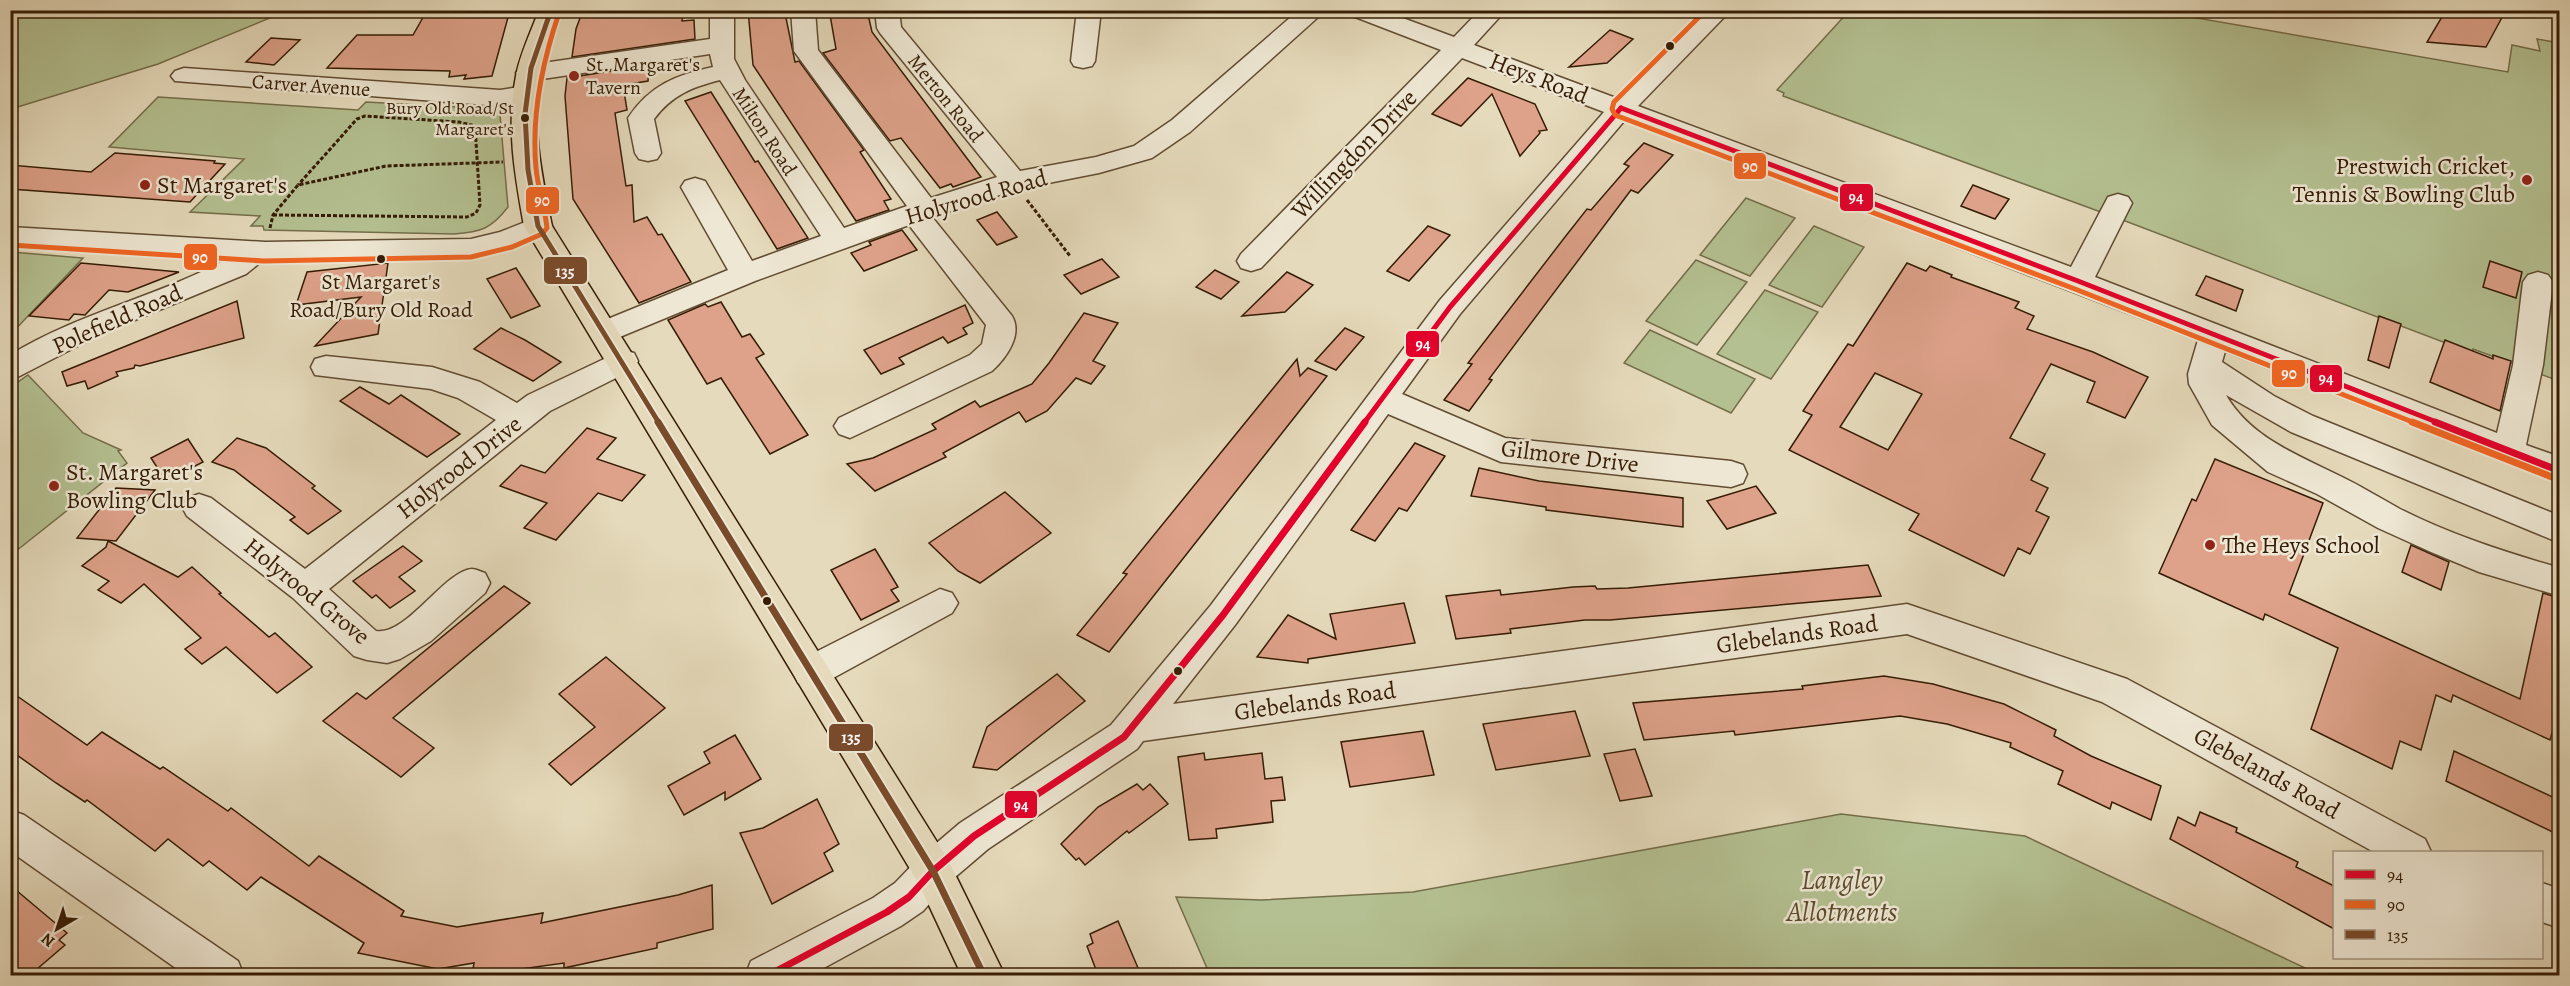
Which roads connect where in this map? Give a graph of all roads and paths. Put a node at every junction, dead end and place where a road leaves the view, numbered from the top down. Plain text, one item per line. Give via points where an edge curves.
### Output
1 (551, 10) edge
2 (722, 10) edge
3 (803, 10) edge
4 (887, 10) edge
5 (1089, 10) edge
6 (1314, 10) edge
7 (1358, 10) edge
8 (1494, 10) edge
9 (1719, 10) edge
10 (722, 45) junction
11 (1458, 47) junction
12 (1083, 61) dead end
13 (728, 71) junction
14 (195, 80) dead end
15 (527, 84) junction
16 (1621, 108) junction
17 (648, 153) dead end
18 (525, 160) junction
19 (477, 163) junction
20 (1014, 181) junction
21 (298, 185) junction
22 (695, 187) dead end
23 (2118, 203) dead end
24 (923, 210) junction
25 (273, 215) junction
26 (537, 226) junction
27 (10, 236) edge
28 (838, 241) junction
29 (260, 252) junction
30 (1070, 256) dead end
31 (1251, 261) dead end
32 (745, 274) junction
33 (2078, 281) junction
34 (2538, 282) dead end
35 (995, 294) dead end
36 (604, 332) junction
37 (2210, 351) junction
38 (623, 361) junction
39 (326, 367) dead end
40 (10, 370) edge
41 (1383, 399) junction
42 (520, 419) junction
43 (851, 427) dead end
44 (2509, 450) junction
45 (2559, 471) edge
46 (1731, 474) dead end
47 (199, 507) dead end
48 (2559, 530) edge
49 (2559, 582) edge
50 (473, 583) dead end
51 (305, 588) junction
52 (940, 603) dead end
53 (811, 672) junction
54 (1135, 726) junction
55 (10, 828) edge
56 (2409, 851) edge
57 (933, 871) junction
58 (2543, 904) edge
59 (2559, 909) edge
60 (223, 975) edge
61 (766, 975) edge
62 (984, 975) edge

1 - 15 main road
2 - 10 street, Milton Road
3 - 24 street via 806,51
4 - 20 street, Merton Road via 889,28
5 - 12 street
6 - 20 street, Holyrood Road via 1180,126 1143,152 1099,165
7 - 11 street, Heys Road
8 - 11 street, Willingdon Drive
9 - 16 street
10 - 13 street, Milton Road
10 - 15 street, Carver Avenue
11 - 16 street, Heys Road
11 - 31 street, Willingdon Drive
13 - 17 street via 676,84 657,96 641,118
13 - 28 street, Milton Road
14 - 15 street, Carver Avenue via 500,98
15 - 18 main road
16 - 33 street, Heys Road
16 - 41 street via 1450,307
18 - 19 path
18 - 26 main road
19 - 21 path via 386,166
19 - 21 path via 475,126 365,116 357,118
19 - 25 path via 480,205 476,213 467,217
20 - 24 street, Holyrood Road
20 - 30 path
21 - 25 path
22 - 32 street
23 - 33 street
24 - 28 street, Holyrood Road
24 - 35 street
24 - 43 street via 1001,323 1000,339 992,355 981,363
25 - 29 path
26 - 29 street via 471,248
26 - 36 main road
27 - 29 street
28 - 32 street, Holyrood Road
29 - 40 street, Polefield Road via 236,267 27,358
32 - 36 street, Holyrood Road
33 - 37 street, Heys Road
34 - 44 street via 2528,364
36 - 38 main road
37 - 44 street, Heys Road
37 - 48 street via 2263,404 2302,424
37 - 49 street via 2204,384 2223,417 2279,463 2443,542 2491,562
38 - 42 street, Holyrood Drive via 539,403
38 - 53 main road
39 - 42 street via 432,378 469,390
41 - 46 street, Gilmore Drive via 1501,450
41 - 54 street via 1223,615
42 - 51 street, Holyrood Drive
44 - 45 street, Heys Road
47 - 51 street, Holyrood Grove
50 - 51 street, Holyrood Grove via 418,630 387,648 367,645
52 - 53 street
53 - 57 main road
54 - 56 street, Glebelands Road via 1907,619 2114,690
54 - 57 street via 974,836
55 - 60 street
57 - 61 street via 909,897 887,912
57 - 62 main road
58 - 59 street

